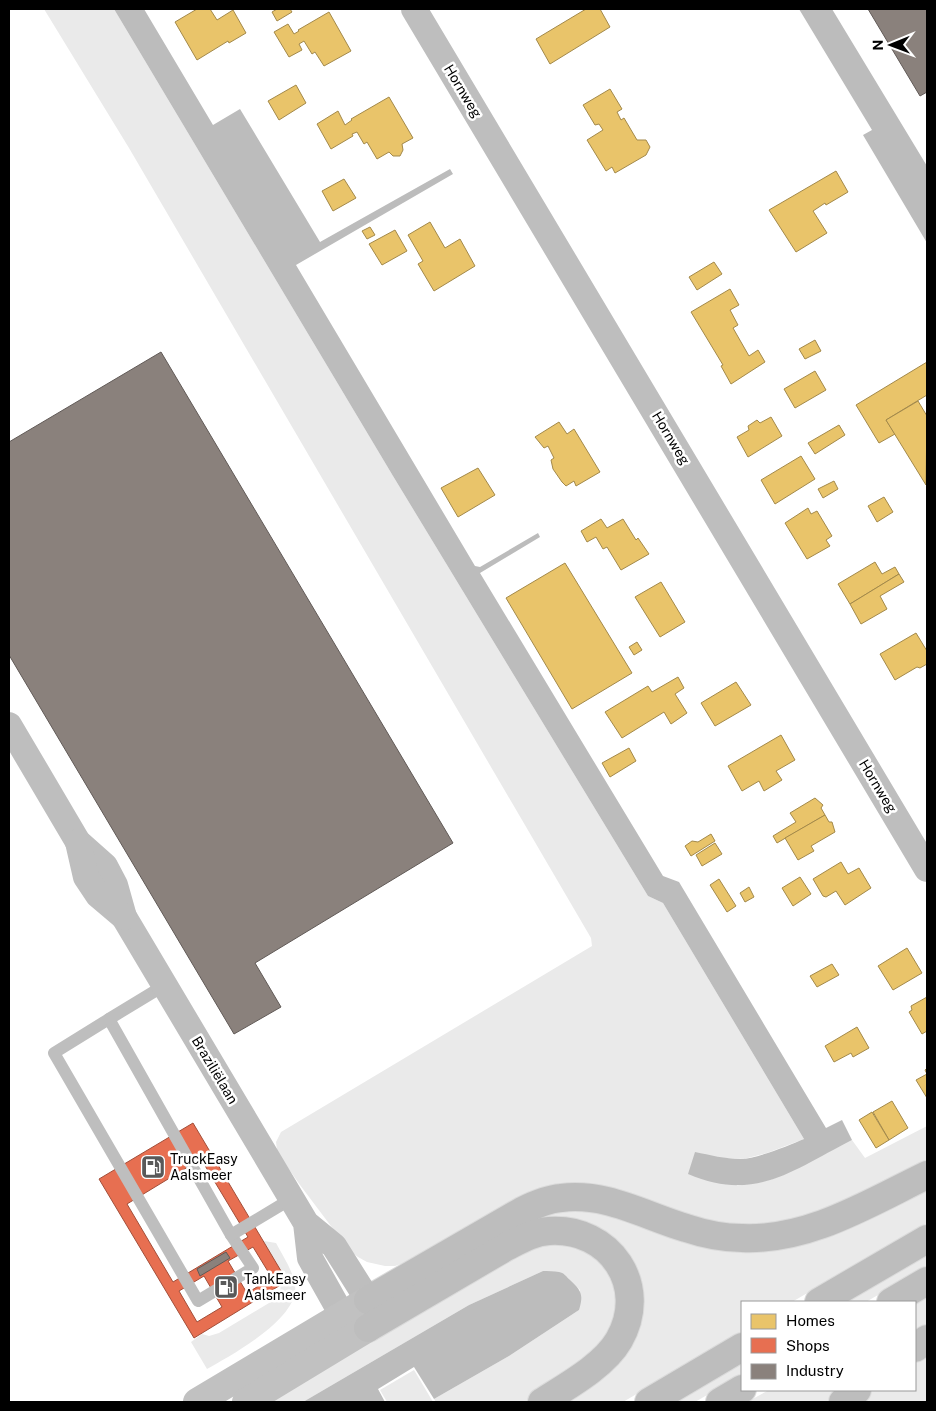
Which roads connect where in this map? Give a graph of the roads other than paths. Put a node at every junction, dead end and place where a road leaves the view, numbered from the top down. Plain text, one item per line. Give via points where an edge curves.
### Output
1 (414, 9) edge
2 (9, 725) edge
3 (927, 868) edge
4 (165, 985) junction
5 (109, 1019) junction
6 (927, 1175) edge
7 (291, 1199) junction
8 (306, 1224) junction
9 (232, 1234) junction
10 (927, 1238) edge
11 (927, 1281) edge
12 (368, 1300) junction
13 (821, 1301) edge
14 (893, 1301) edge
15 (342, 1315) junction
16 (368, 1328) junction
17 (927, 1339) edge
18 (916, 1347) edge
19 (741, 1348) edge
20 (741, 1391) edge
21 (856, 1391) edge
22 (197, 1402) edge
23 (246, 1402) edge
24 (542, 1402) edge
25 (649, 1402) edge
26 (720, 1402) edge
27 (843, 1402) edge

1 - 3 street, Hornweg
2 - 4 street, Braziliëlaan via 78,842 104,866 115,885 124,917
4 - 5 lane
4 - 7 street, Braziliëlaan
5 - 9 lane
5 - 9 lane via 54,1053 198,1301 253,1268
6 - 12 highway via 820,1225 757,1238 728,1238 698,1232 606,1201 572,1197 548,1200 522,1211
7 - 8 street, Braziliëlaan
7 - 9 lane
8 - 12 street, Braziliëlaan via 334,1246
8 - 15 street, Braziliëlaan via 310,1258
10 - 13 highway
11 - 14 highway
12 - 15 street
12 - 16 street
15 - 16 street
15 - 22 street
16 - 23 street
16 - 24 highway via 527,1236 550,1231 585,1236 607,1249 623,1270 629,1294 628,1314 619,1339 610,1352
17 - 18 highway
19 - 25 highway
20 - 26 highway
21 - 27 highway

